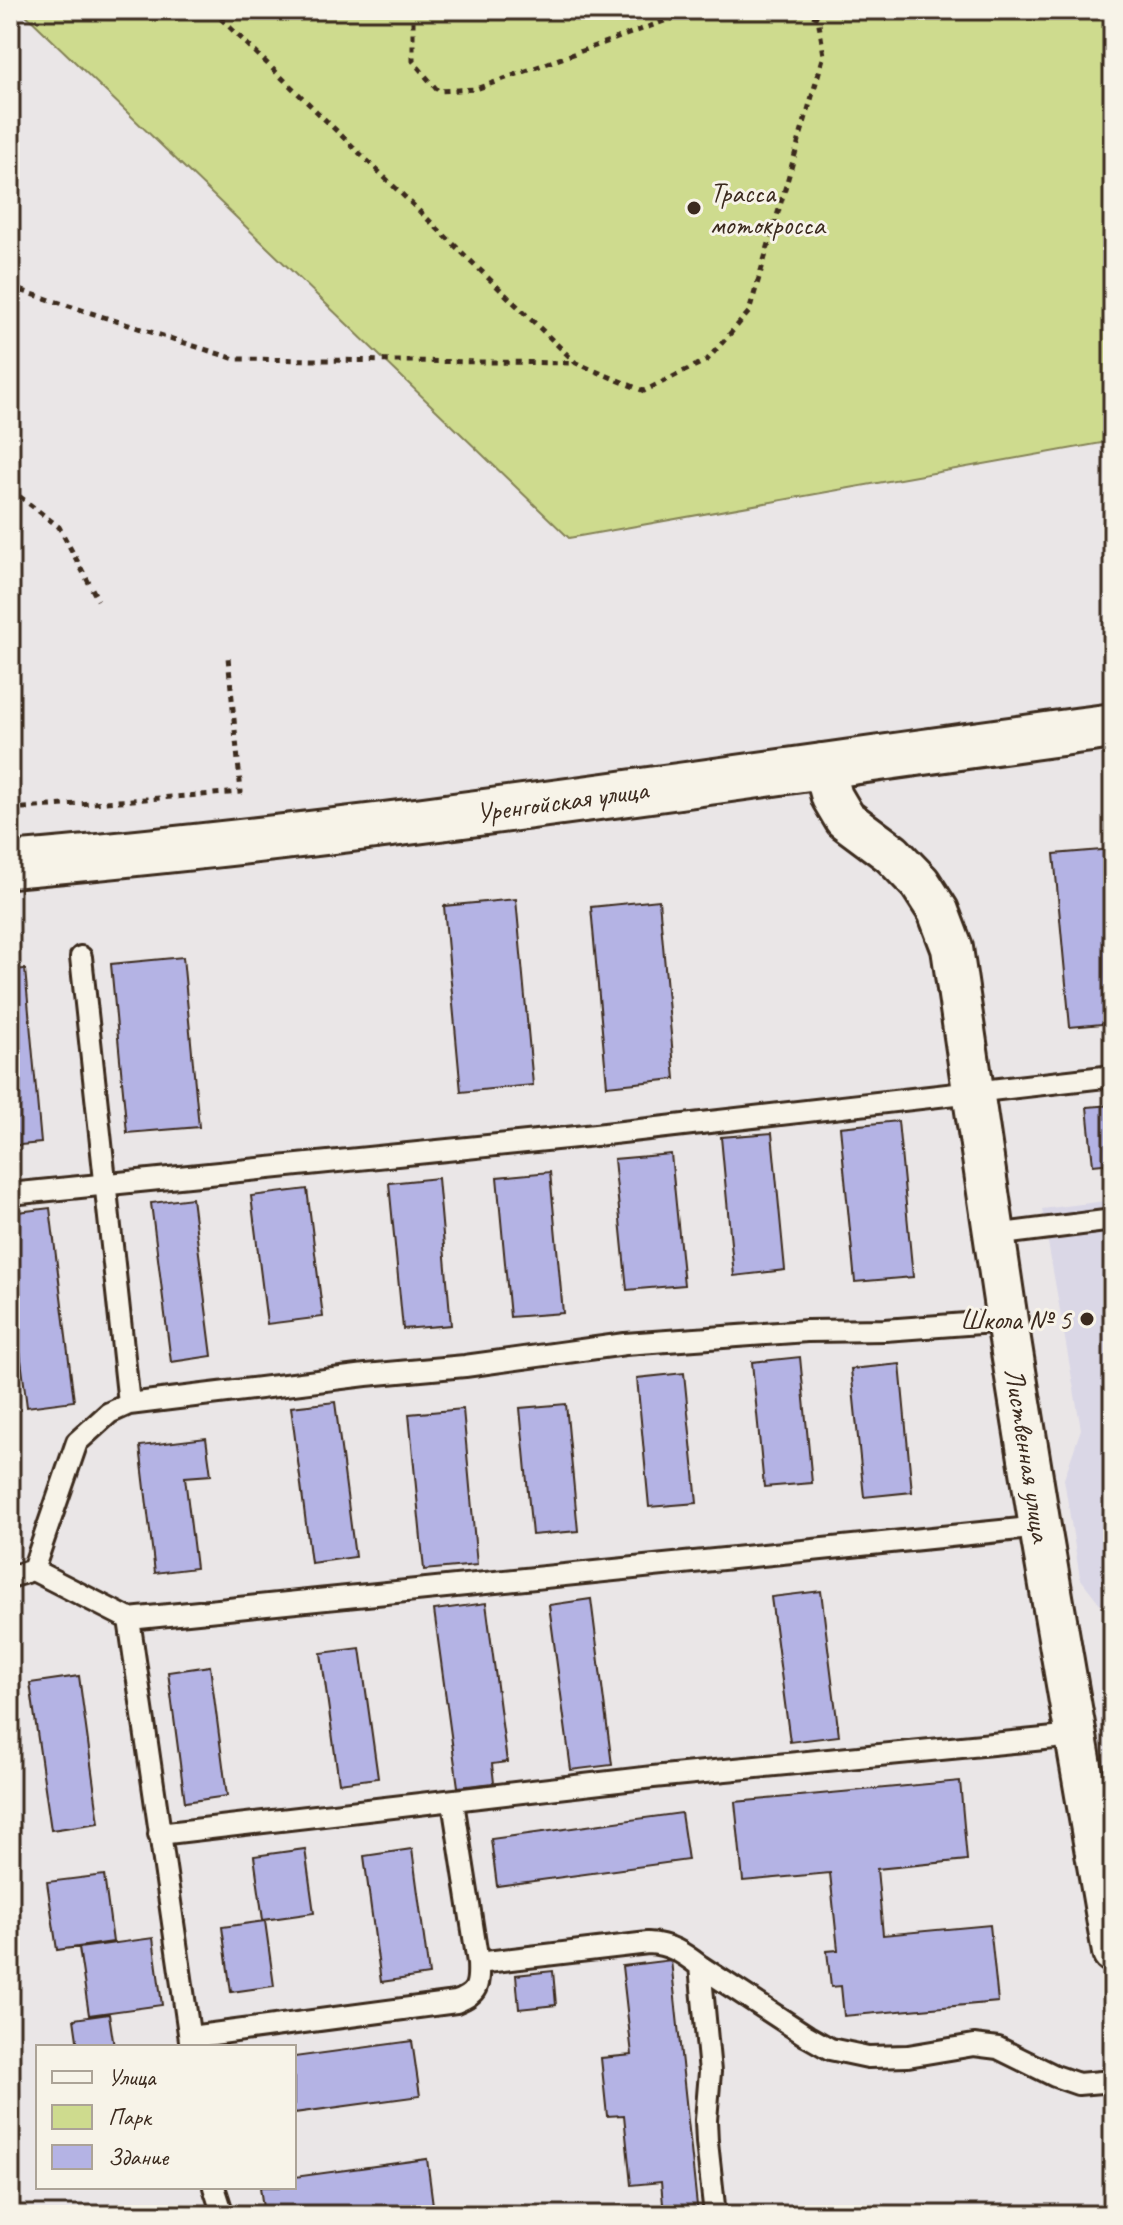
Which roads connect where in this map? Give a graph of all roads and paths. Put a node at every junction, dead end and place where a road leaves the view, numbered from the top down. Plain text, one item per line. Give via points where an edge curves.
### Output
1 (212, 10) edge
2 (418, 10) edge
3 (695, 10) edge
4 (801, 10) edge
5 (10, 287) edge
6 (576, 363) junction
7 (10, 489) edge
8 (98, 600) dead end
9 (228, 657) dead end
10 (1113, 726) edge
11 (823, 764) junction
12 (10, 809) edge
13 (10, 865) edge
14 (81, 957) dead end
15 (1113, 1076) edge
16 (973, 1093) junction
17 (106, 1185) junction
18 (10, 1194) edge
19 (1113, 1220) edge
20 (994, 1235) junction
21 (1007, 1321) junction
22 (129, 1404) junction
23 (1040, 1527) junction
24 (33, 1570) junction
25 (10, 1577) edge
26 (129, 1619) junction
27 (1075, 1736) junction
28 (453, 1802) junction
29 (159, 1834) junction
30 (1106, 1871) edge
31 (1113, 1952) edge
32 (478, 1963) junction
33 (700, 1966) junction
34 (190, 2042) edge
35 (1113, 2081) edge
36 (215, 2189) edge
37 (223, 2215) edge
38 (715, 2215) edge

1 - 6 path
2 - 3 path via 413,18 413,61 438,91 476,89
4 - 6 path via 818,18 824,55 749,312 707,360 644,391
5 - 6 path via 235,359
7 - 8 path via 59,527
9 - 12 path via 241,792
10 - 11 street, Уренгойская улица
11 - 13 street, Уренгойская улица via 385,825
11 - 16 street, Лиственная улица via 845,819 892,854 938,911 952,948
14 - 17 lane
15 - 16 lane
16 - 17 lane
16 - 20 street, Лиственная улица
17 - 18 lane
17 - 22 lane
19 - 20 lane
20 - 21 street, Лиственная улица
21 - 22 lane via 625,1344
21 - 23 street, Лиственная улица
22 - 24 lane via 109,1413 77,1442
23 - 26 lane
23 - 27 street, Лиственная улица
24 - 25 lane
24 - 26 lane
26 - 29 lane
27 - 28 lane
27 - 30 street, Лиственная улица
28 - 29 lane
28 - 32 lane
29 - 34 lane
30 - 31 street, Лиственная улица
32 - 33 lane via 648,1943 666,1944
32 - 34 lane via 476,1988 456,2002
33 - 35 lane via 830,2049 868,2057 908,2056 974,2045 998,2048 1078,2084
33 - 38 lane
36 - 37 lane

